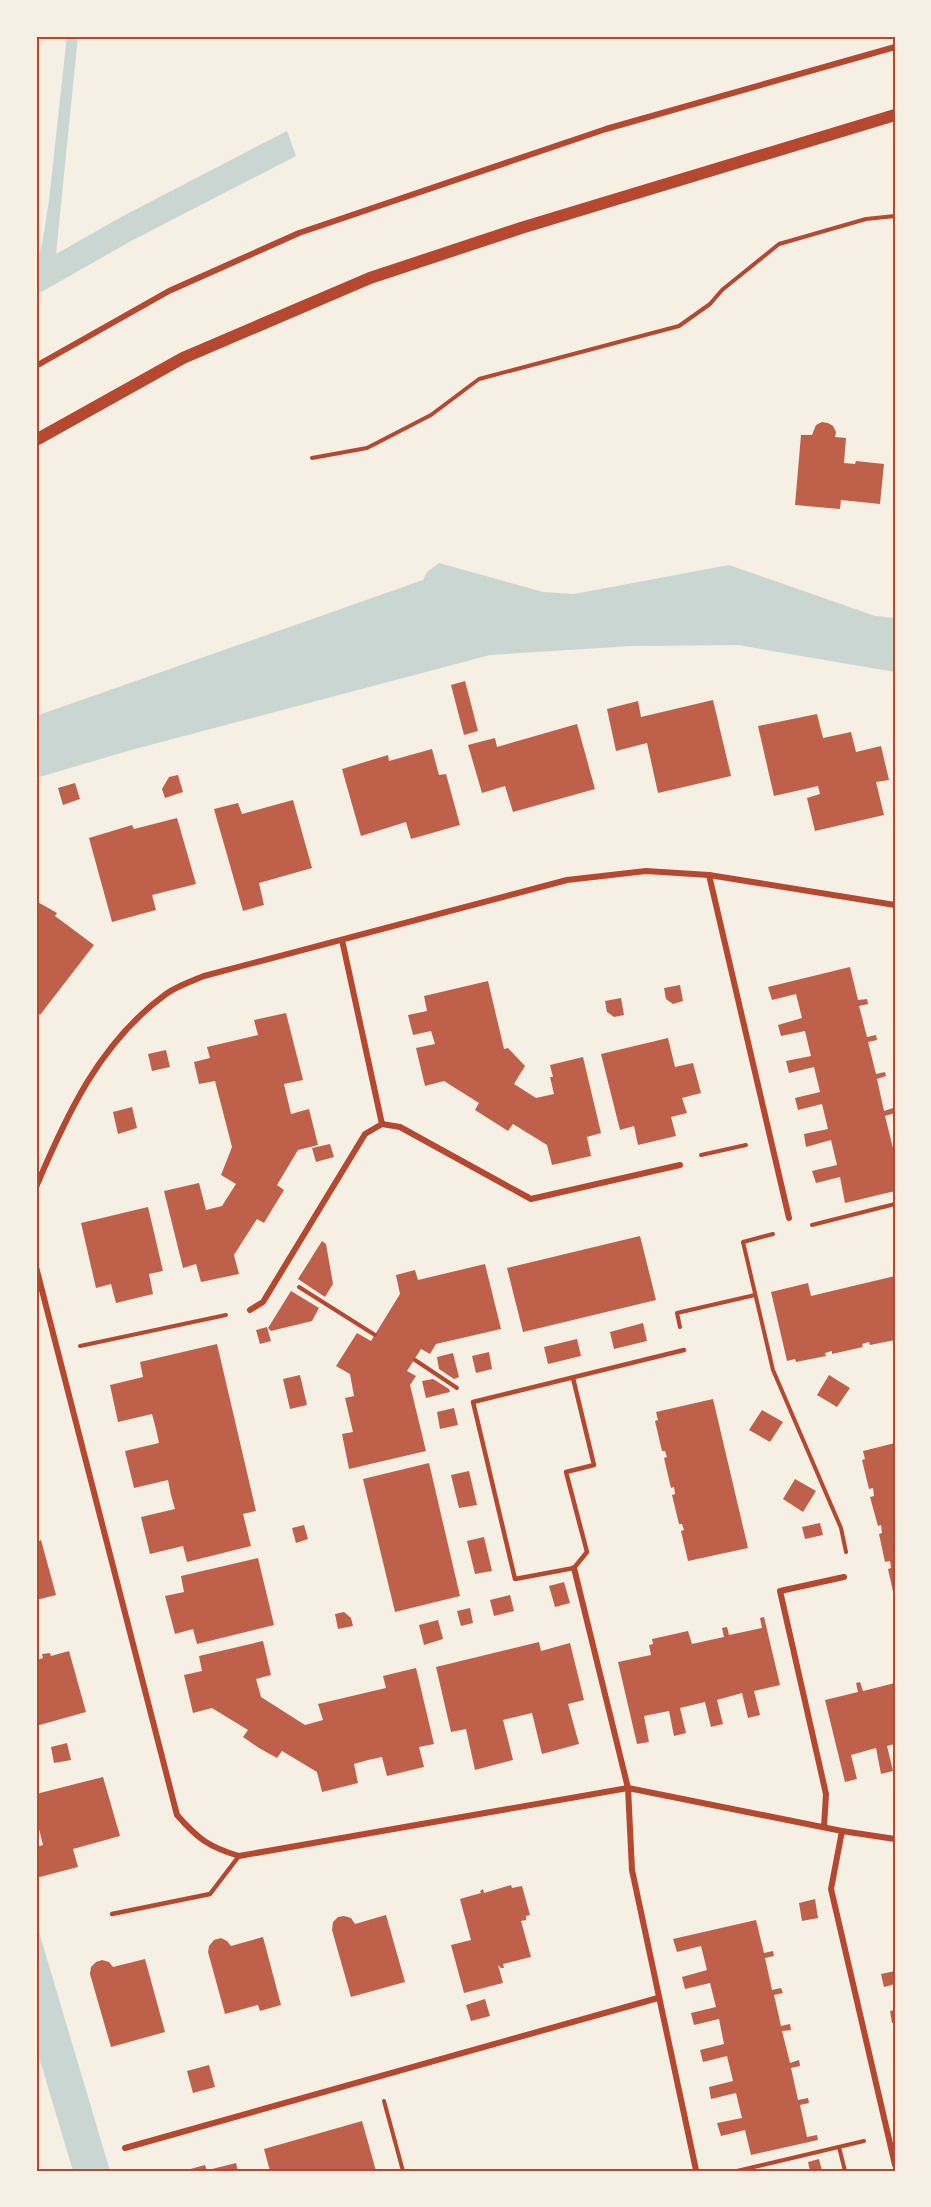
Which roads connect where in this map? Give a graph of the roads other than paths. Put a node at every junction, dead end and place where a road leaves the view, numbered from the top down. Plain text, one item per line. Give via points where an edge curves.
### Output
1 (895, 47) edge
2 (895, 115) edge
3 (36, 366) edge
4 (36, 440) edge
5 (709, 875) junction
6 (895, 905) edge
7 (342, 940) junction
8 (382, 1124) junction
9 (680, 1165) road end
10 (36, 1187) edge
11 (789, 1218) dead end
12 (36, 1267) edge
13 (250, 1310) road end
14 (684, 1350) road end
15 (573, 1378) junction
16 (574, 1568) junction
17 (844, 1577) road end
18 (628, 1788) junction
19 (824, 1827) junction
20 (842, 1832) junction
21 (895, 1839) edge
22 (239, 1856) junction
23 (112, 1914) dead end
24 (658, 1998) junction
25 (125, 2148) dead end
26 (895, 2165) edge
27 (696, 2170) edge

1 - 3 street via 606,129 299,233 169,291
2 - 4 main road via 370,278 183,358
5 - 6 street
5 - 7 street via 646,871 567,880
5 - 11 street
7 - 8 street
7 - 10 street via 204,976 168,992 130,1023 103,1055 57,1136
8 - 9 street via 400,1128 531,1199
8 - 13 street via 364,1134 263,1302
12 - 22 street via 177,1815 214,1848
14 - 15 lane
15 - 16 lane via 594,1465 566,1473 587,1552
15 - 16 lane via 473,1402 515,1579
16 - 18 street
17 - 19 street via 780,1591 826,1794
18 - 19 street
18 - 22 street
18 - 24 street via 632,1870
19 - 20 street
20 - 21 street
20 - 26 street via 831,1889
22 - 23 lane via 210,1894
24 - 25 street
24 - 27 street

